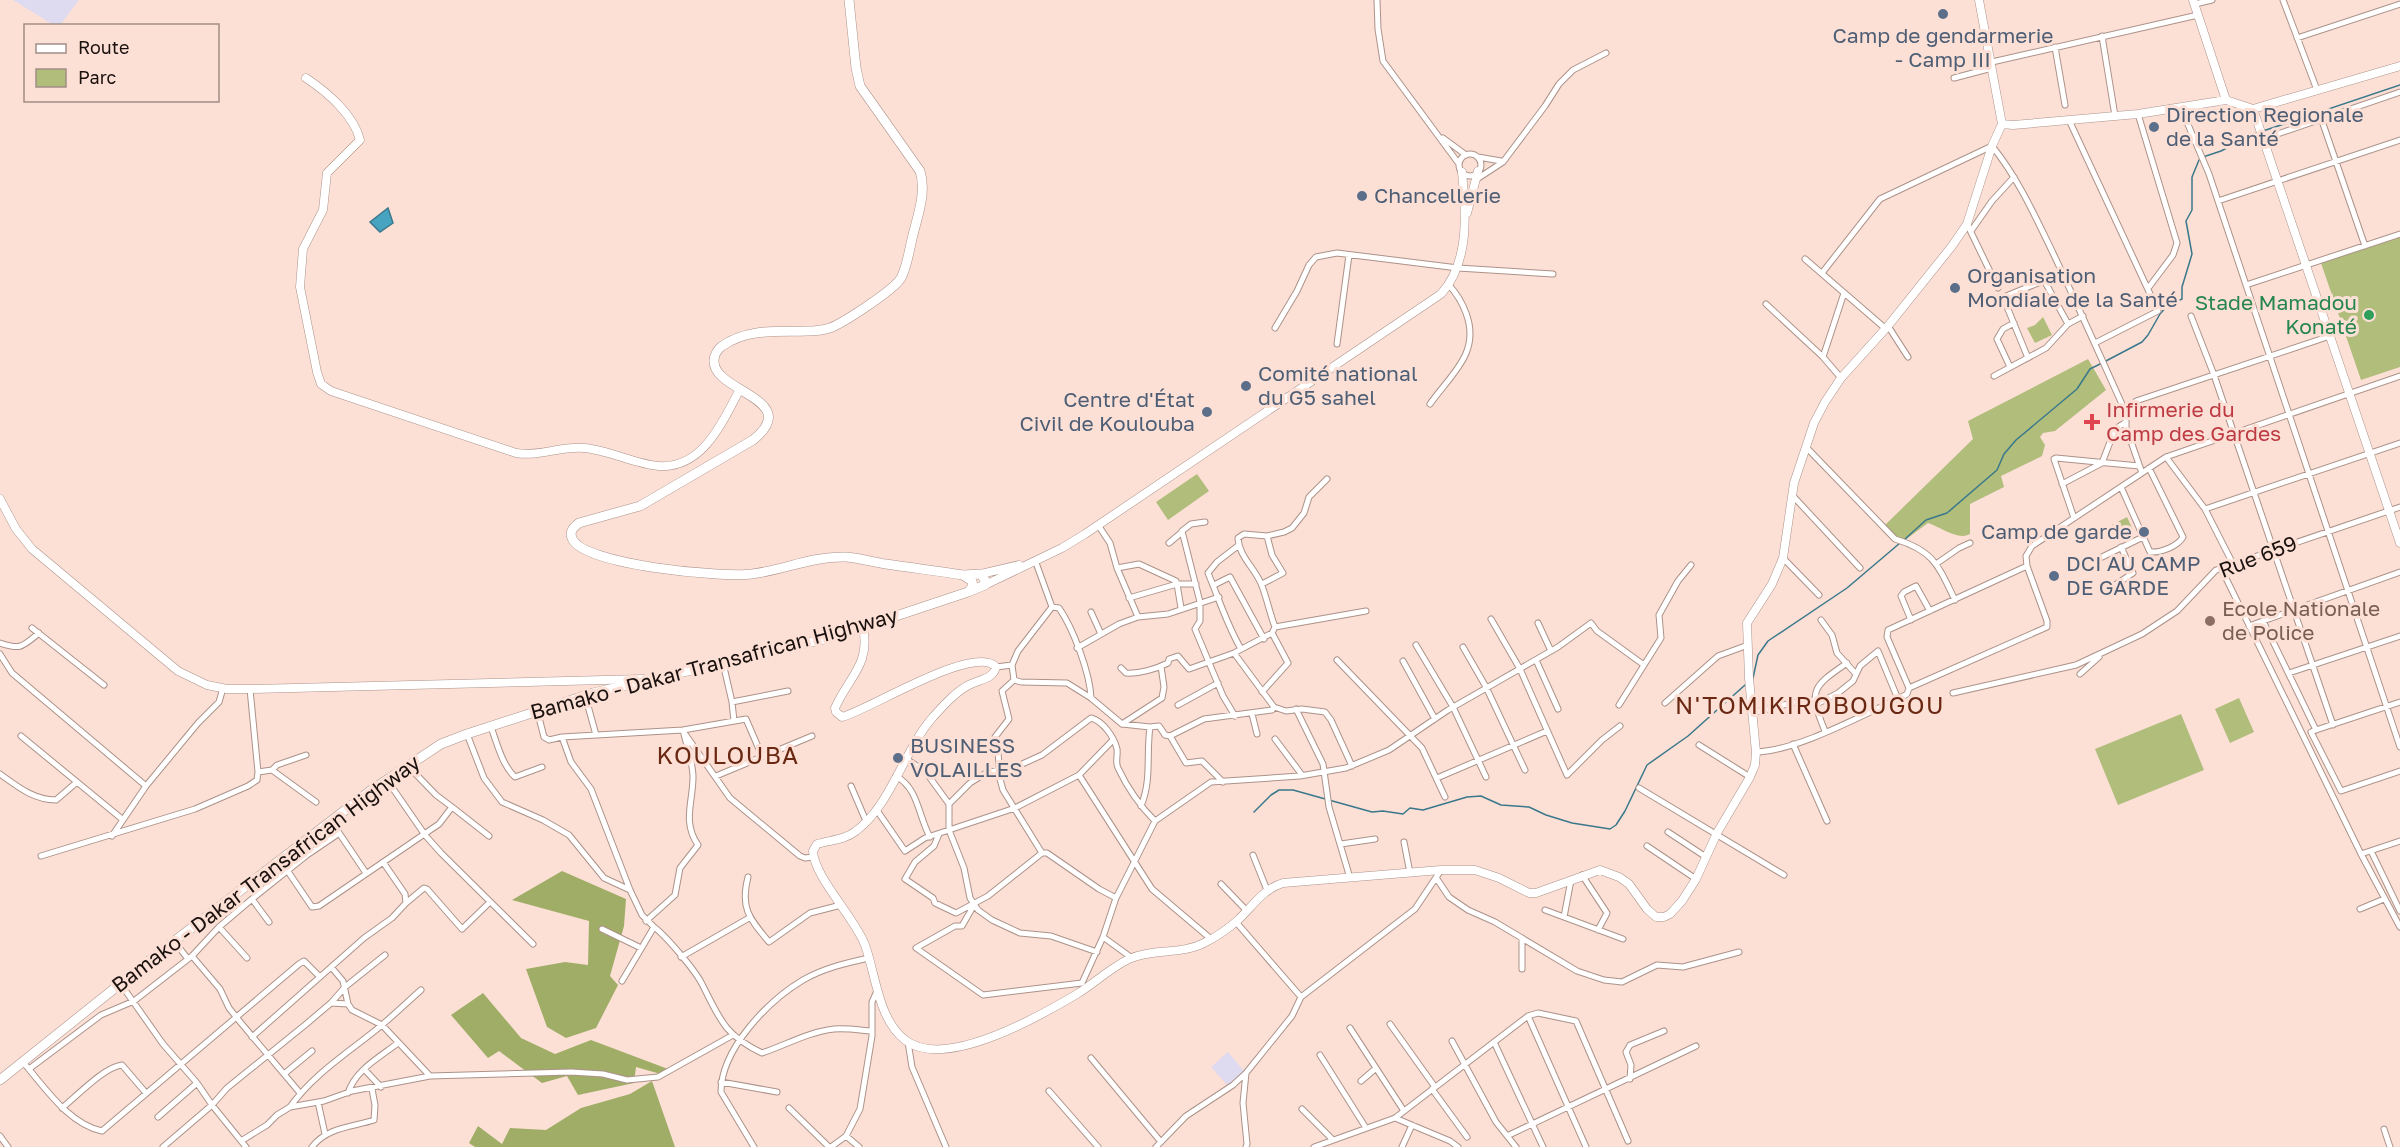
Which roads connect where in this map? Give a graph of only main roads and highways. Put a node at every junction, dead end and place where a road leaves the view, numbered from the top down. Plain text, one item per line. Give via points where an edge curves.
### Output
1 (849, 0) edge
2 (963, 575) junction
3 (968, 592) junction
4 (0, 1080) edge

1 - 2 highway via 860,86 922,179 905,266 897,284 833,327 766,331 722,346 714,358 715,368 766,409 768,420 760,434 640,506 579,523 571,534 576,544 604,557 708,574 750,575 799,562 847,557
2 - 3 highway via 972,581
2 - 3 highway, Bamako - Dakar Transafrican Highway via 981,574 986,580 985,585
3 - 4 highway, Bamako - Dakar Transafrican Highway via 863,628 589,694 467,734 430,751 331,820

